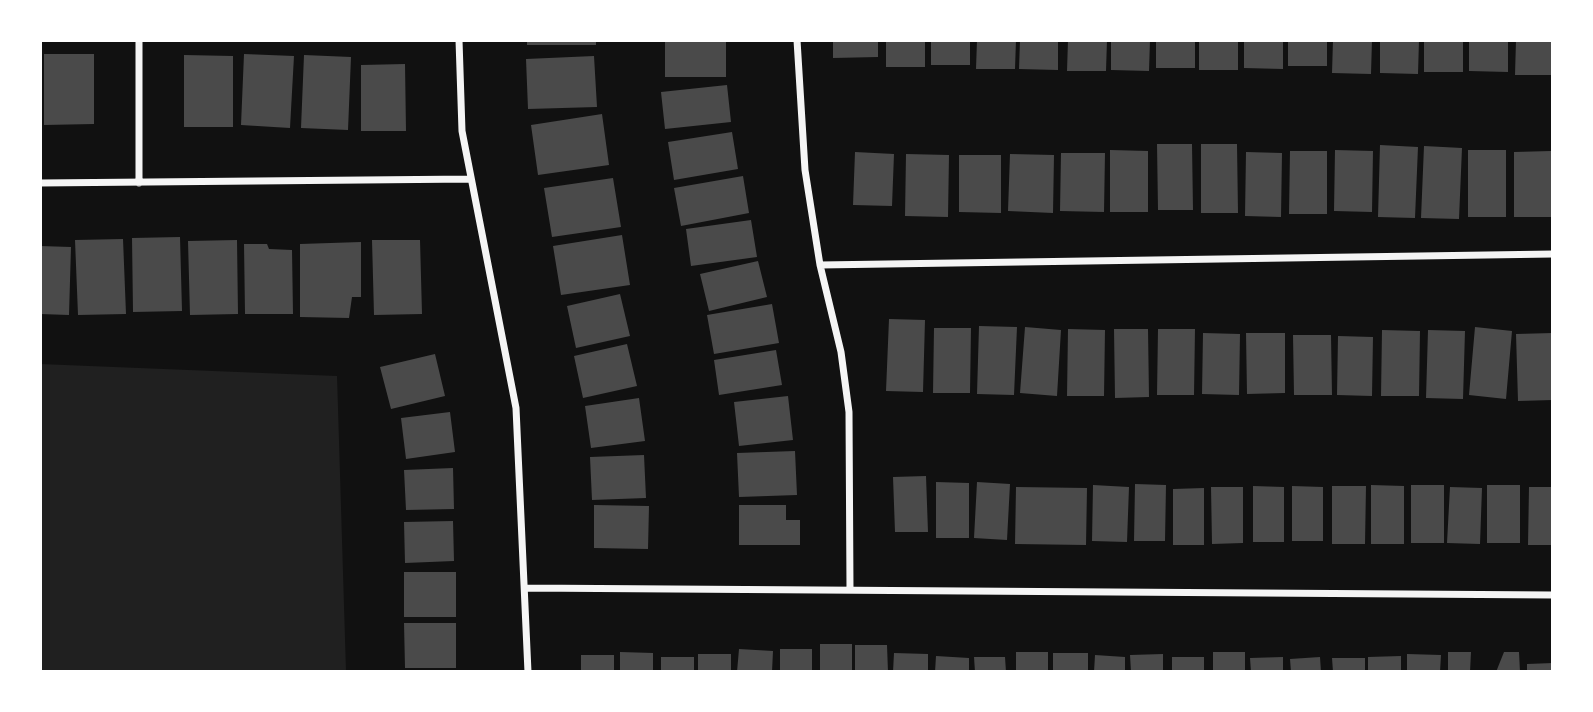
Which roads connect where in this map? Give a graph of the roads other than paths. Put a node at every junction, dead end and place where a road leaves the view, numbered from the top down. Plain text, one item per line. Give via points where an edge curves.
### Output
1 (139, 40) edge
2 (459, 40) edge
3 (797, 40) edge
4 (471, 179) junction
5 (40, 183) edge
6 (139, 183) junction
7 (1553, 254) edge
8 (820, 265) junction
9 (526, 588) junction
10 (850, 590) junction
11 (1553, 595) edge
12 (528, 672) edge

1 - 6 street
2 - 4 street via 462,131
3 - 8 street via 805,170
4 - 6 street
4 - 9 street via 516,408
5 - 6 street
7 - 8 street
8 - 10 street via 841,352 849,412
9 - 10 street
9 - 12 street
10 - 11 street

